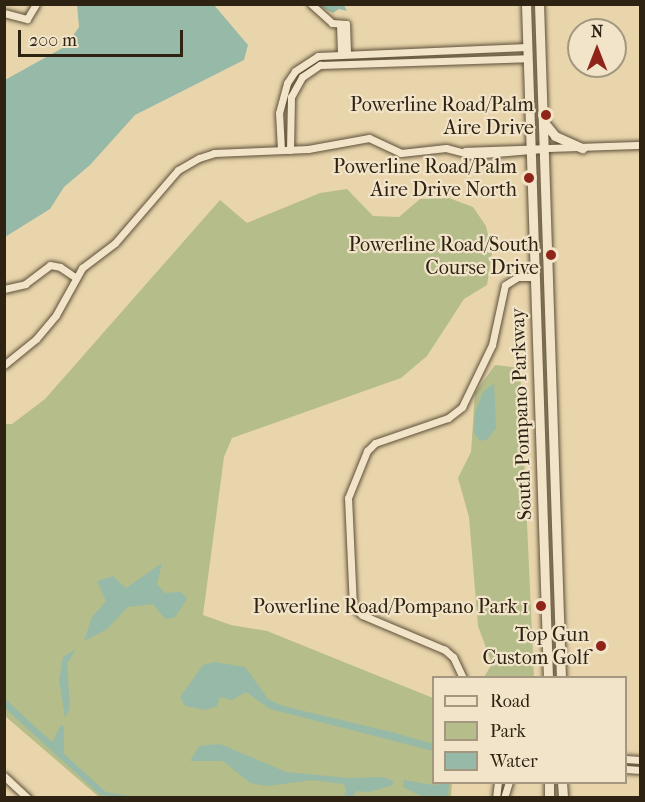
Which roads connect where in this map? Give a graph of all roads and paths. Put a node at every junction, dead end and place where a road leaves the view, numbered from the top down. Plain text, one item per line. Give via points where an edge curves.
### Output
1 (36, 4) edge
2 (311, 4) edge
3 (526, 4) edge
4 (539, 4) edge
5 (4, 13) edge
6 (452, 50) junction
7 (403, 52) junction
8 (527, 52) junction
9 (347, 54) junction
10 (453, 60) junction
11 (404, 61) junction
12 (543, 120) junction
13 (640, 146) edge
14 (582, 148) junction
15 (543, 149) junction
16 (281, 150) junction
17 (290, 150) junction
18 (532, 150) junction
19 (75, 277) junction
20 (535, 277) junction
21 (4, 289) edge
22 (551, 356) junction
23 (4, 365) edge
24 (546, 589) junction
25 (559, 589) junction
26 (462, 676) edge
27 (548, 676) edge
28 (561, 676) edge
29 (4, 776) edge
30 (27, 798) edge

1 - 5 street via 27,19
2 - 9 street via 332,23 343,24 341,50
3 - 8 main road, South Pompano Parkway
4 - 12 main road, South Pompano Parkway
6 - 7 street
6 - 8 street
6 - 10 street
7 - 9 street
7 - 11 street
8 - 10 street
8 - 18 main road, South Pompano Parkway
9 - 16 street via 318,56 286,82 279,113
10 - 11 street
11 - 17 street via 320,65 306,73 295,84 291,97
12 - 14 main road via 555,136
12 - 15 main road, South Pompano Parkway
13 - 14 street
14 - 15 street
15 - 18 street
15 - 22 main road, South Pompano Parkway
16 - 17 street
16 - 19 street via 214,153 186,164 115,243
17 - 18 street via 369,138 394,152 446,148 472,155
18 - 20 main road, South Pompano Parkway
19 - 21 street via 50,265 25,284
19 - 23 street via 56,315 36,339
20 - 22 main road via 543,290 545,343
20 - 24 main road, South Pompano Parkway
20 - 26 street via 518,277 506,285 492,345 462,407 448,418 375,443 348,498 353,607 362,615 445,650
22 - 25 main road, South Pompano Parkway
24 - 25 street
24 - 27 main road, South Pompano Parkway
25 - 28 main road, South Pompano Parkway
29 - 30 street

